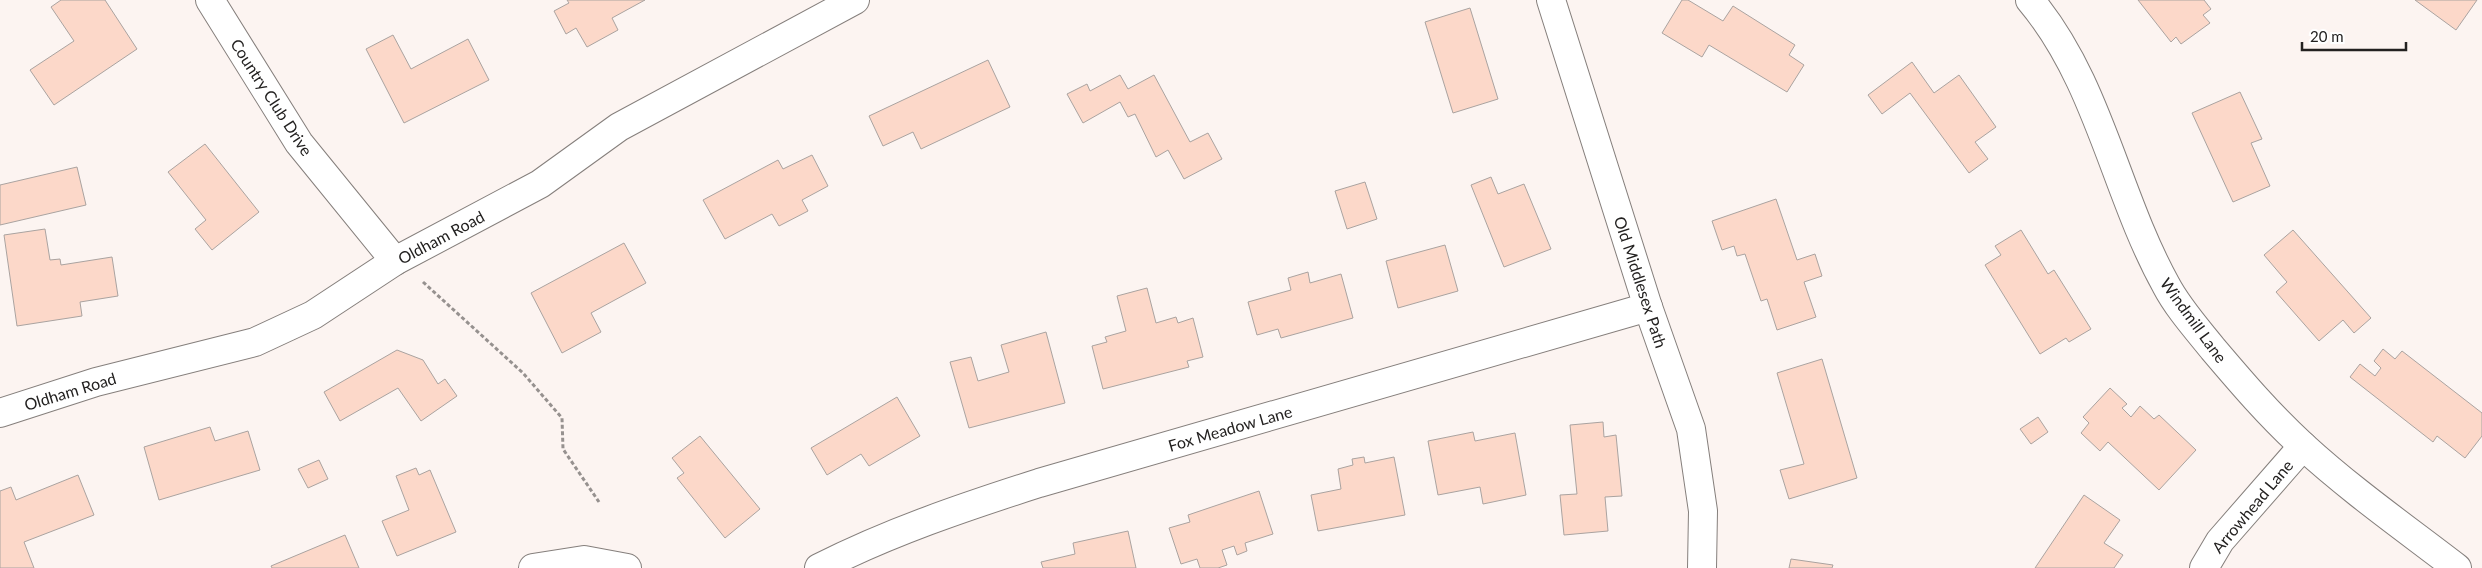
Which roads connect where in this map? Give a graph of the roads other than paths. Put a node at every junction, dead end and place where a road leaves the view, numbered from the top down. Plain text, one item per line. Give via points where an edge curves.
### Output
1 (210, 0) edge
2 (855, 0) edge
3 (1551, 0) edge
4 (2030, 0) edge
5 (397, 261) junction
6 (1648, 307) junction
7 (0, 413) edge
8 (2303, 446) junction
9 (534, 568) edge
10 (626, 568) edge
11 (819, 568) edge
12 (1702, 568) edge
13 (2204, 568) edge
14 (2457, 568) edge

1 - 5 street, Country Club Drive via 299,143
2 - 5 street, Oldham Road via 619,127 540,184
3 - 6 street, Old Middlesex Path
4 - 8 street, Windmill Lane via 2073,62 2142,239 2167,287 2243,385
5 - 7 street, Oldham Road via 313,315 255,342 96,382
6 - 11 street, Fox Meadow Lane via 1039,483 948,512 854,550
6 - 12 street, Old Middlesex Path via 1691,429 1703,511
8 - 13 street, Arrowhead Lane via 2220,541
8 - 14 street, Windmill Lane
9 - 10 street via 584,560

